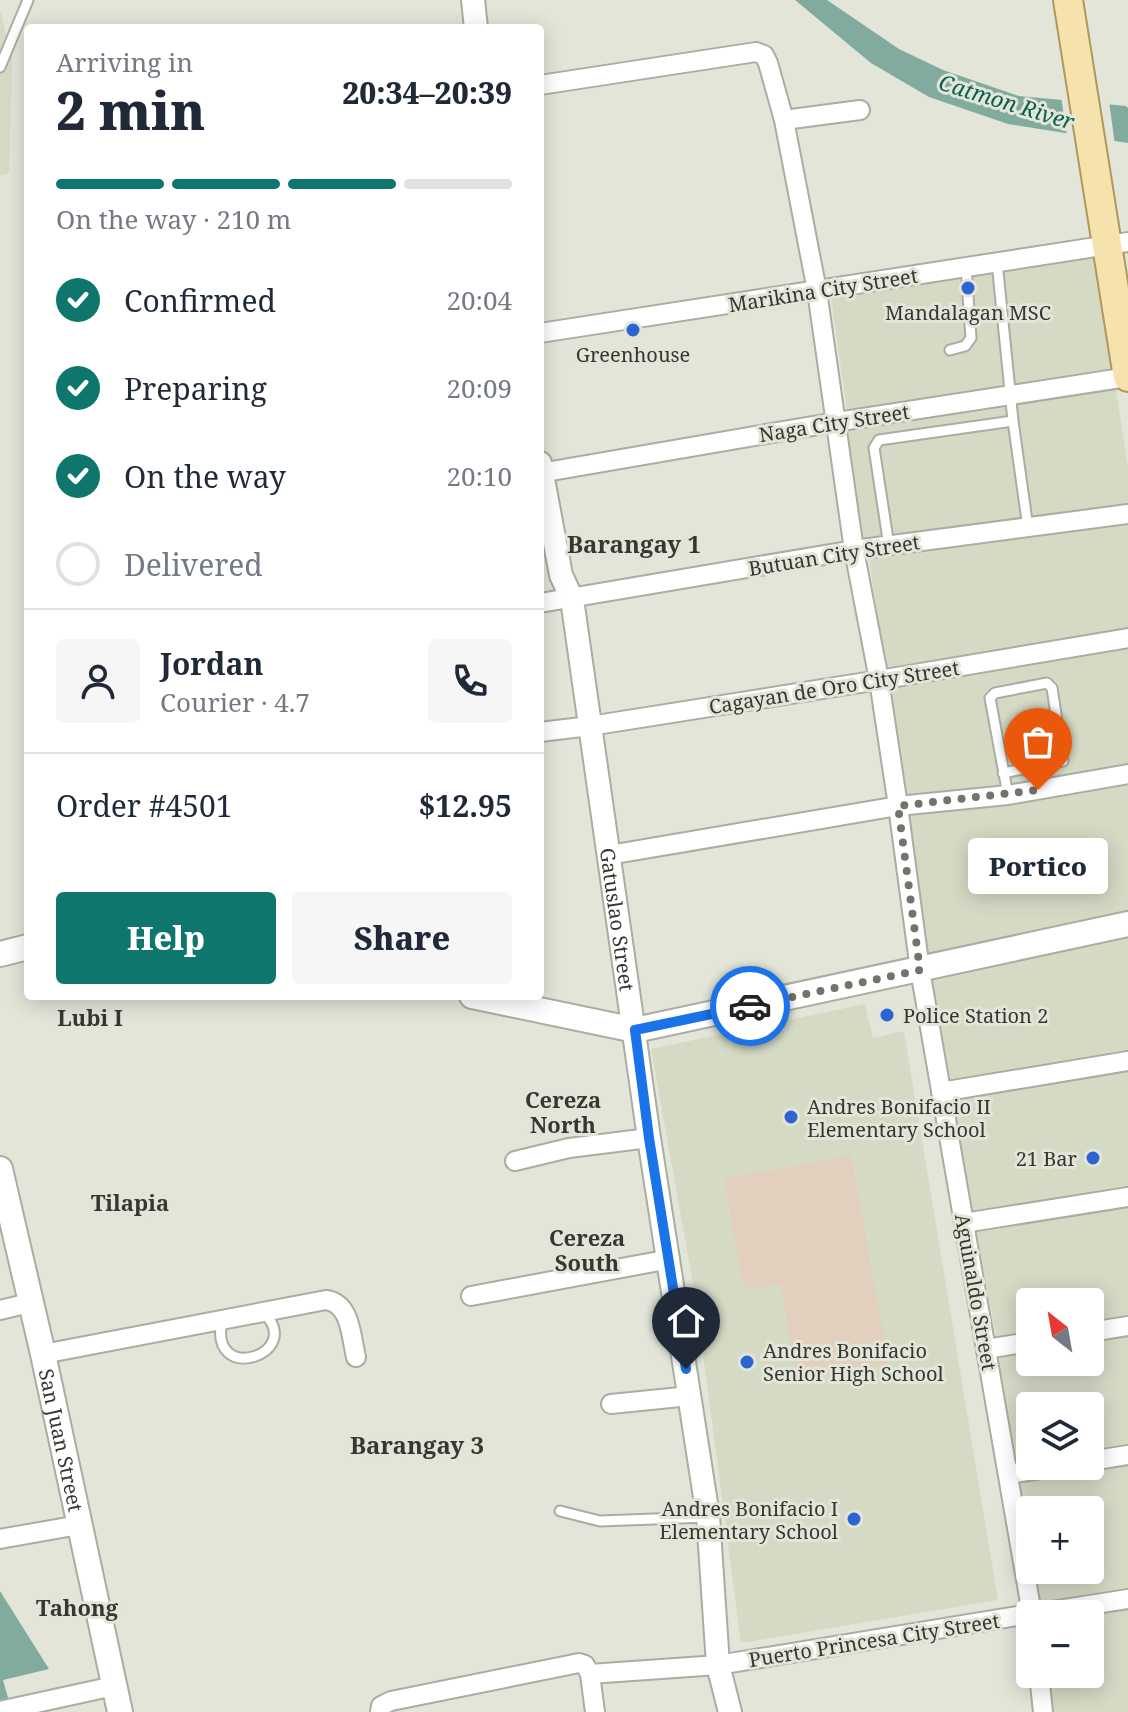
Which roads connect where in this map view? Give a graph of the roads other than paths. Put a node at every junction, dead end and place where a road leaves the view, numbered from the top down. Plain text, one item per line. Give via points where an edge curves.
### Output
1 (28, 0) edge
2 (473, 0) edge
3 (1068, 0) edge
4 (476, 24) edge
5 (0, 67) edge
6 (544, 84) edge
7 (860, 110) dead end
8 (784, 120) junction
9 (1117, 243) edge
10 (997, 262) junction
11 (966, 267) junction
12 (1121, 287) edge
13 (817, 291) junction
14 (1124, 325) edge
15 (544, 332) edge
16 (950, 350) dead end
17 (1127, 368) edge
18 (1011, 395) junction
19 (1013, 421) junction
20 (836, 422) junction
21 (544, 469) edge
22 (544, 485) edge
23 (1128, 514) edge
24 (1028, 528) junction
25 (889, 546) junction
26 (854, 550) junction
27 (572, 599) junction
28 (544, 602) edge
29 (1128, 638) edge
30 (879, 680) junction
31 (590, 726) junction
32 (544, 732) edge
33 (1003, 773) junction
34 (1128, 774) edge
35 (1008, 795) junction
36 (898, 806) junction
37 (609, 855) junction
38 (1128, 924) edge
39 (24, 948) edge
40 (0, 954) edge
41 (920, 970) junction
42 (491, 1000) edge
43 (635, 1030) junction
44 (1128, 1061) edge
45 (941, 1092) junction
46 (649, 1138) junction
47 (515, 1161) dead end
48 (0, 1169) edge
49 (1128, 1197) edge
50 (964, 1223) junction
51 (670, 1259) junction
52 (471, 1296) dead end
53 (29, 1303) junction
54 (0, 1310) edge
55 (263, 1312) junction
56 (222, 1321) junction
57 (1128, 1326) edge
58 (1104, 1330) edge
59 (1016, 1344) edge
60 (986, 1349) junction
61 (43, 1354) junction
62 (356, 1357) dead end
63 (690, 1396) junction
64 (611, 1404) dead end
65 (1128, 1455) edge
66 (1104, 1459) edge
67 (1016, 1473) edge
68 (1008, 1474) junction
69 (560, 1511) dead end
70 (708, 1516) junction
71 (79, 1525) junction
72 (0, 1539) edge
73 (1128, 1599) edge
74 (1029, 1600) edge
75 (1104, 1603) edge
76 (1016, 1616) edge
77 (718, 1665) junction
78 (590, 1674) junction
79 (114, 1686) junction
80 (1040, 1688) edge
81 (4, 1710) dead end
82 (120, 1712) edge
83 (380, 1712) edge
84 (595, 1712) edge
85 (730, 1712) edge
86 (1043, 1712) edge

1 - 5 lane
2 - 4 street
3 - 9 main road via 1092,149
6 - 8 street, Aguinaldo Street via 756,52 768,63
7 - 8 street
8 - 13 street, Aguinaldo Street
9 - 10 street, Marikina City Street
9 - 12 main road
10 - 11 street, Marikina City Street
10 - 18 lane
11 - 13 street, Marikina City Street
11 - 16 lane via 971,338
12 - 14 main road
13 - 15 street, Marikina City Street
13 - 20 street, Aguinaldo Street
14 - 17 main road
17 - 18 street, Naga City Street
18 - 19 lane
18 - 20 street, Naga City Street
19 - 24 lane
19 - 25 lane via 879,440 874,448
20 - 21 street, Naga City Street
20 - 26 street, Aguinaldo Street
22 - 27 street, Gatuslao Street via 561,575
23 - 24 street, Butuan City Street
24 - 25 street, Butuan City Street
25 - 26 street, Butuan City Street
26 - 27 street, Butuan City Street
26 - 30 street, Aguinaldo Street
27 - 28 street, Butuan City Street
27 - 31 street, Gatuslao Street
29 - 30 street, Cagayan de Oro City Street
30 - 31 street, Cagayan de Oro City Street
30 - 36 street, Aguinaldo Street
31 - 32 street, Cagayan de Oro City Street
31 - 37 street, Gatuslao Street
33 - 33 lane via 991,696 1047,683 1063,761
33 - 35 lane
34 - 35 street
35 - 36 street
36 - 37 street
36 - 41 street, Aguinaldo Street
37 - 43 street, Gatuslao Street
38 - 41 main road
39 - 40 main road
41 - 43 main road
41 - 45 street, Aguinaldo Street
42 - 43 main road
43 - 46 street, Gatuslao Street
44 - 45 street
45 - 50 street, Aguinaldo Street
46 - 47 street
46 - 51 street, Gatuslao Street
48 - 53 main road, San Juan Street
49 - 50 street
50 - 60 street, Aguinaldo Street
51 - 52 street
51 - 63 street, Gatuslao Street
53 - 54 street
53 - 61 main road, San Juan Street
55 - 56 street
55 - 56 lane via 271,1319 274,1337 265,1352 249,1359 225,1348
55 - 62 street via 337,1301 344,1308
56 - 61 street
57 - 58 street
59 - 60 street
60 - 68 street, Aguinaldo Street
61 - 71 main road, San Juan Street
63 - 64 street
63 - 70 street, Gatuslao Street
65 - 66 street
67 - 68 street
68 - 74 street, Aguinaldo Street
69 - 70 lane via 600,1521
70 - 77 street, Gatuslao Street
71 - 72 street
71 - 79 main road, San Juan Street
73 - 75 street, Puerto Princesa City Street
76 - 77 street, Puerto Princesa City Street
77 - 78 street, Puerto Princesa City Street
77 - 85 street, Gatuslao Street
78 - 83 street, Puerto Princesa City Street via 579,1663 391,1701
78 - 84 street
79 - 81 street
79 - 82 main road, San Juan Street
80 - 86 street

